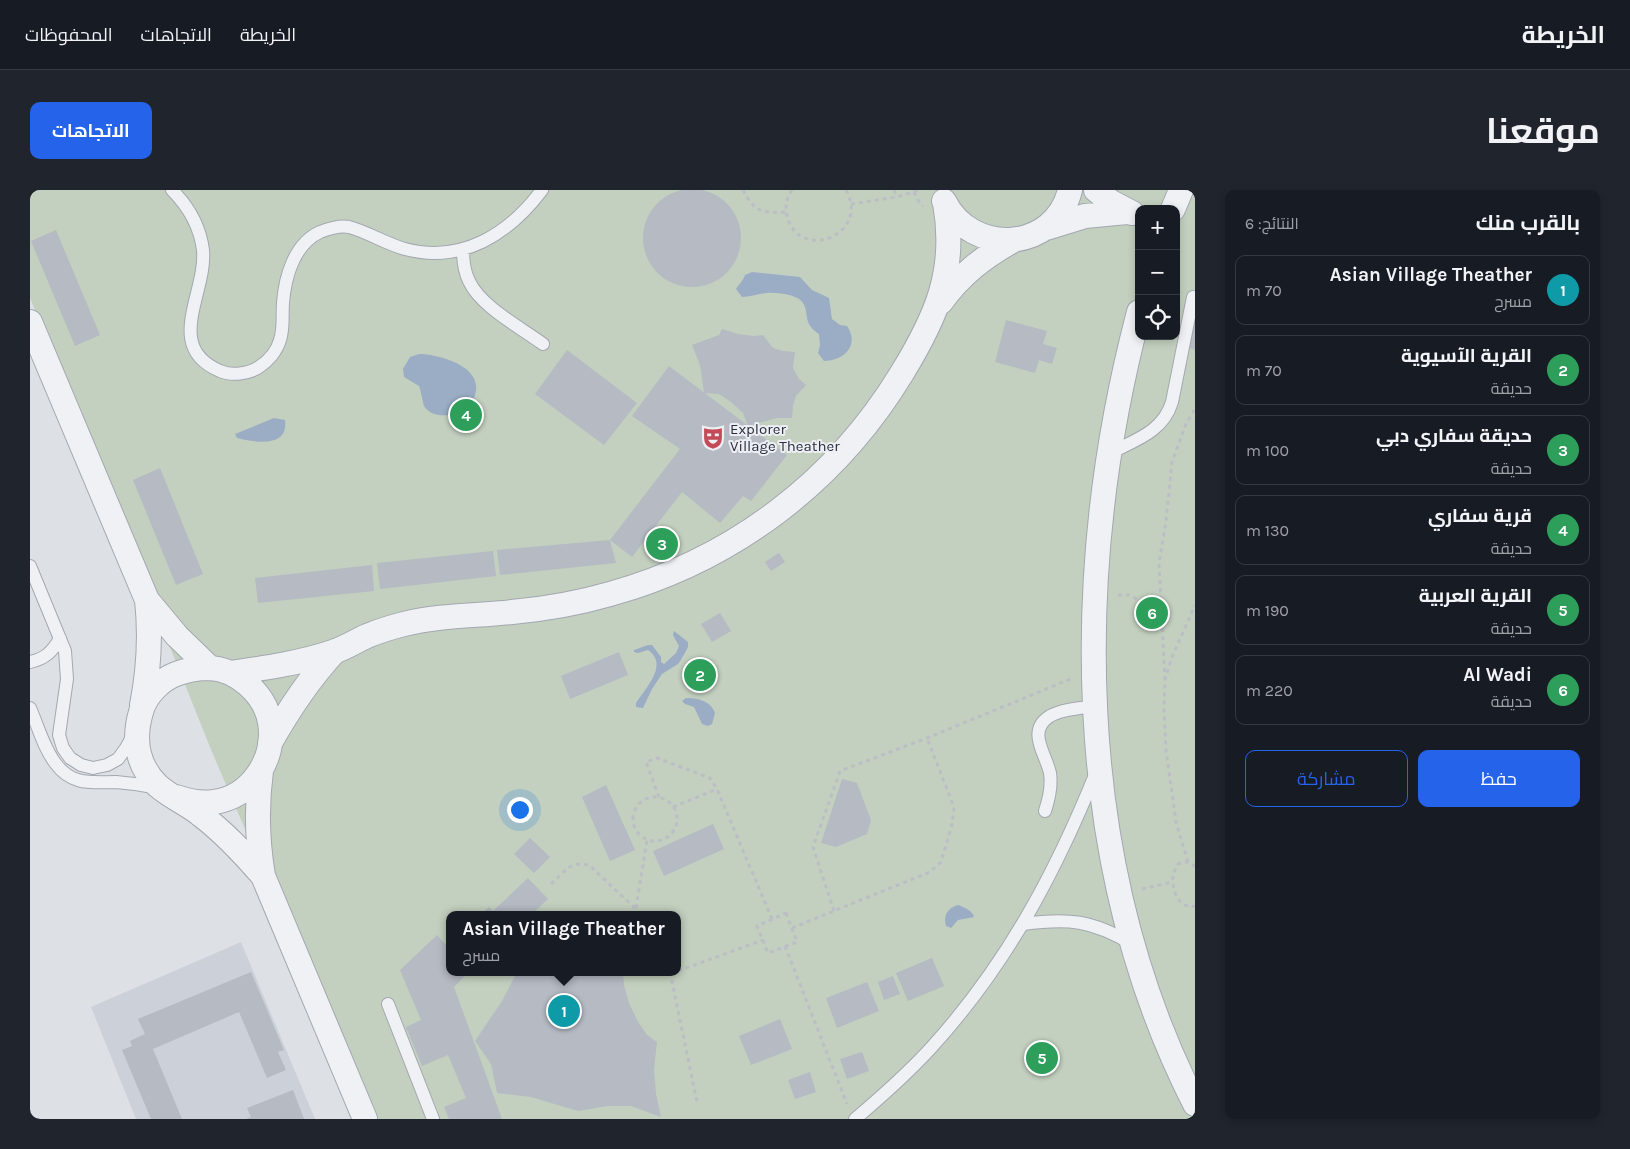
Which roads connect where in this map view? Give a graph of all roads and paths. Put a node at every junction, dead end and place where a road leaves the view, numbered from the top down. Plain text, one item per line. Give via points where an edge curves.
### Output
1 (172, 190) edge
2 (542, 190) edge
3 (743, 190) edge
4 (792, 190) edge
5 (846, 190) edge
6 (894, 190) edge
7 (919, 190) edge
8 (1070, 190) edge
9 (1096, 190) edge
10 (1181, 190) edge
11 (943, 196) edge
12 (897, 197) junction
13 (851, 204) junction
14 (1175, 205) edge
15 (786, 212) junction
16 (1133, 213) edge
17 (1044, 228) junction
18 (1014, 240) junction
19 (463, 250) junction
20 (1193, 297) dead end
21 (934, 311) junction
22 (30, 322) edge
23 (1135, 329) edge
24 (543, 344) dead end
25 (1195, 409) edge
26 (1108, 454) junction
27 (30, 566) edge
28 (1094, 595) junction
29 (147, 600) junction
30 (1195, 605) edge
31 (1162, 615) junction
32 (60, 638) junction
33 (335, 652) junction
34 (30, 662) edge
35 (1094, 670) junction
36 (221, 671) junction
37 (1166, 680) junction
38 (1096, 706) junction
39 (30, 708) edge
40 (139, 718) junction
41 (927, 738) junction
42 (270, 743) junction
43 (1099, 763) junction
44 (261, 771) junction
45 (717, 789) junction
46 (170, 794) junction
47 (659, 797) junction
48 (673, 806) junction
49 (1045, 811) dead end
50 (647, 840) junction
51 (1188, 862) junction
52 (1195, 868) edge
53 (263, 876) junction
54 (1173, 882) junction
55 (551, 884) dead end
56 (1120, 895) junction
57 (1195, 906) edge
58 (636, 909) joint
59 (834, 911) junction
60 (772, 920) junction
61 (1023, 924) junction
62 (792, 928) junction
63 (763, 940) junction
64 (1132, 944) junction
65 (785, 946) junction
66 (681, 970) edge
67 (672, 976) edge
68 (388, 1004) dead end
69 (697, 1102) dead end
70 (1195, 1104) edge
71 (852, 1114) edge
72 (365, 1119) edge
73 (433, 1119) edge

1 - 19 lane via 191,214 203,249 203,268 190,321 190,338 196,354 209,366 225,373 242,373 259,367 272,356 280,340 286,283 292,263 300,248 313,235 329,228 347,226 405,249 433,253
2 - 19 lane via 514,221 490,239
3 - 15 path via 755,207 766,213
4 - 15 path via 786,202
5 - 13 path
6 - 12 path
7 - 12 path
8 - 17 street via 1058,216
9 - 16 street
10 - 14 street
11 - 18 street via 954,217 967,228 981,236
11 - 21 street via 949,239 948,264
12 - 13 path
13 - 15 path via 848,223 827,240 818,241 800,235 793,229
16 - 17 street via 1085,216
17 - 18 street
18 - 21 street via 969,270
19 - 24 lane via 468,280 477,294
20 - 26 lane via 1166,418 1152,430
21 - 33 street via 913,356 857,438 785,507 702,560 609,595 521,611 438,617 402,624
22 - 29 street
23 - 26 street
25 - 31 path via 1172,462 1159,563
26 - 28 street
27 - 32 lane
28 - 31 path via 1130,595
28 - 35 street
29 - 36 street via 177,636
29 - 40 street via 150,654
30 - 37 path via 1172,657
31 - 37 path
32 - 34 lane via 44,657
32 - 40 lane via 68,679 59,735 62,748 70,758 93,768 107,766 126,748
33 - 36 street via 283,664
33 - 42 street via 299,694
35 - 38 street
35 - 41 path
36 - 40 street via 189,669 170,677 153,690
36 - 42 street via 248,685 262,702 270,721
37 - 51 path via 1166,750 1176,822
38 - 43 street
38 - 49 lane via 1050,716 1041,725 1040,749 1050,772 1051,785
39 - 46 lane via 55,764 64,773 88,783 133,784
40 - 46 street via 137,750 145,769 158,786
41 - 59 path via 840,771 813,847
41 - 59 path via 954,807 941,862 930,872
42 - 44 street
43 - 56 street
43 - 61 lane via 1065,844
44 - 46 street via 248,786 223,800 194,803
44 - 53 street via 257,824
45 - 47 path via 710,778 657,758 646,762
45 - 48 path
45 - 60 path
46 - 53 street via 223,833
47 - 48 path
47 - 50 path via 648,798 634,813 638,834
48 - 50 path via 676,828 669,837
50 - 58 path
51 - 52 path
51 - 54 path via 1178,864
53 - 72 street
54 - 56 path
54 - 57 path via 1177,897 1183,904
55 - 58 path via 570,866 581,863 590,866
56 - 64 street
59 - 62 path
60 - 62 path via 786,913
60 - 63 path via 757,926
61 - 64 lane via 1069,920 1091,925
61 - 71 lane via 995,968 935,1043 893,1086
62 - 65 path via 797,942
63 - 65 path via 768,953
63 - 66 path
64 - 70 street via 1153,1011
65 - 71 path
67 - 69 path
68 - 73 lane

